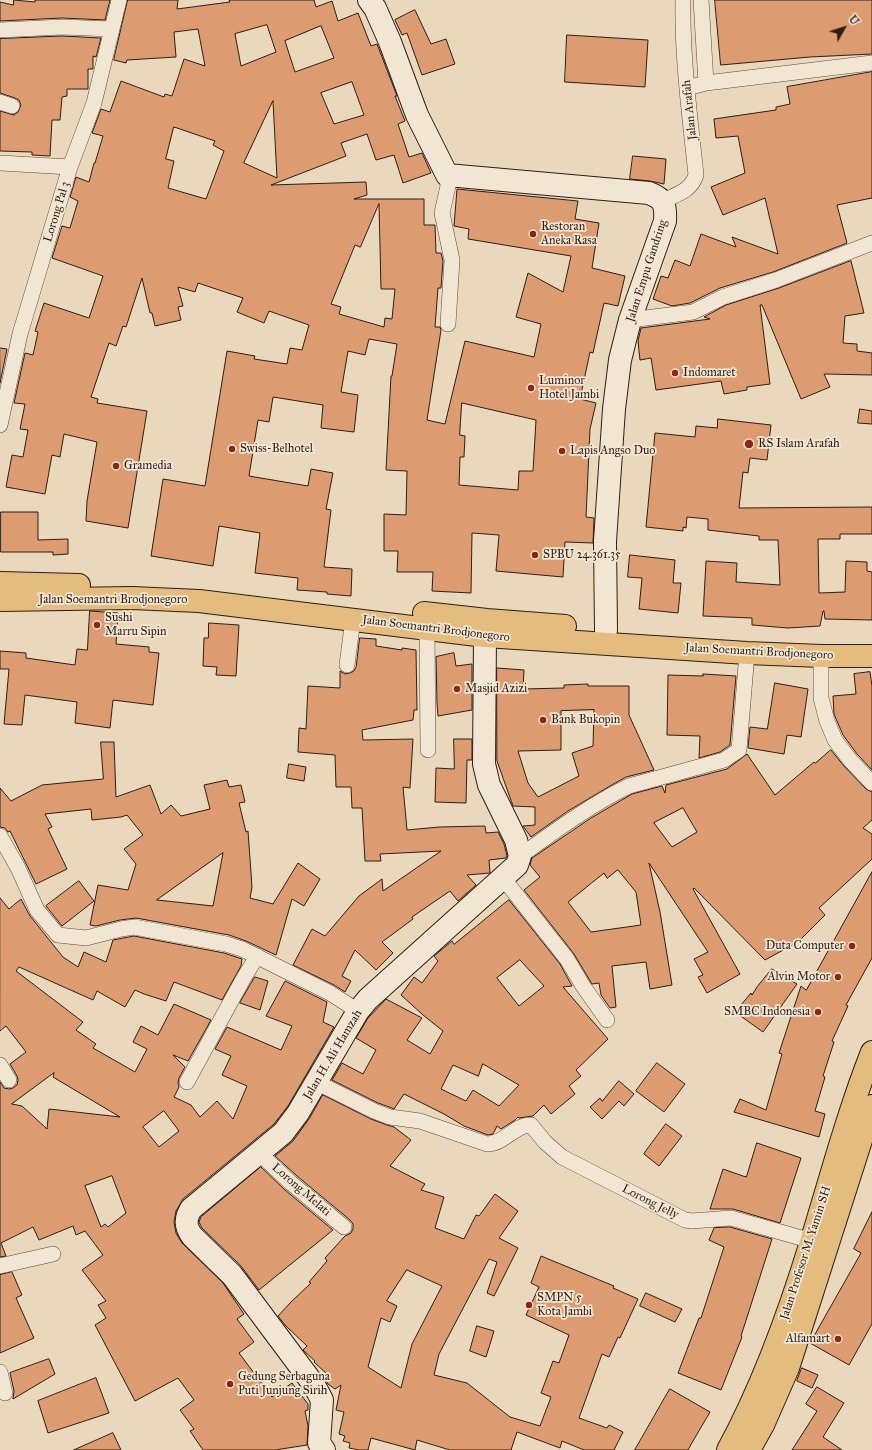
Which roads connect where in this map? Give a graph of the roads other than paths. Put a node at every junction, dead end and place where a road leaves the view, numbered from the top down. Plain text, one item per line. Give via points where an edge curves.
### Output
1 (119, 0) edge
2 (369, 0) edge
3 (683, 0) edge
4 (701, 0) edge
5 (112, 29) junction
6 (0, 30) edge
7 (872, 63) edge
8 (706, 83) junction
9 (687, 88) junction
10 (0, 163) edge
11 (70, 166) junction
12 (447, 175) junction
13 (663, 201) junction
14 (872, 243) edge
15 (630, 320) junction
16 (448, 324) dead end
17 (0, 426) edge
18 (0, 583) edge
19 (0, 600) edge
20 (353, 619) junction
21 (427, 628) junction
22 (486, 628) junction
23 (605, 637) junction
24 (872, 642) edge
25 (747, 653) junction
26 (821, 656) junction
27 (872, 656) edge
28 (347, 665) dead end
29 (428, 750) dead end
30 (872, 782) edge
31 (0, 836) edge
32 (520, 856) junction
33 (503, 878) junction
34 (257, 956) junction
35 (358, 1011) junction
36 (607, 1020) dead end
37 (872, 1052) edge
38 (0, 1065) edge
39 (9, 1080) dead end
40 (187, 1082) dead end
41 (316, 1082) junction
42 (872, 1106) edge
43 (260, 1153) junction
44 (344, 1228) dead end
45 (812, 1240) junction
46 (53, 1254) dead end
47 (0, 1266) edge
48 (0, 1372) edge
49 (5, 1393) dead end
50 (754, 1421) junction
51 (324, 1450) edge
52 (728, 1450) edge
53 (749, 1450) edge

1 - 5 street, Lorong Pal 3
2 - 12 street via 390,42 417,115
3 - 9 street, Jalan Arafah
4 - 8 street
5 - 6 street via 62,27
5 - 11 street, Lorong Pal 3 via 94,103
7 - 8 street
8 - 9 street
9 - 13 street, Jalan Arafah via 696,175 694,183 687,190
10 - 11 street
11 - 17 street, Lorong Pal 3 via 20,334
12 - 13 street via 648,193
12 - 16 street via 448,186 442,213 452,260
13 - 15 street, Jalan Empu Gandring via 665,221
14 - 15 street via 723,297 693,312
15 - 23 street, Jalan Empu Gandring via 620,360 614,409 605,541
18 - 22 main road via 202,589 288,596
19 - 20 main road, Jalan Soemantri Brodjonegoro via 132,598 199,601
20 - 21 main road, Jalan Soemantri Brodjonegoro
20 - 28 street
21 - 22 main road, Jalan Soemantri Brodjonegoro
21 - 29 street
22 - 23 main road, Jalan Soemantri Brodjonegoro
22 - 32 street via 484,764 489,785 516,840
23 - 24 main road, Jalan Soemantri Brodjonegoro
23 - 25 main road, Jalan Soemantri Brodjonegoro
25 - 26 main road, Jalan Soemantri Brodjonegoro
25 - 32 street via 739,750 724,760 629,786 584,811
26 - 27 main road, Jalan Soemantri Brodjonegoro
26 - 30 street via 821,698 827,721 835,740
31 - 34 street via 37,910 58,935 86,938 134,927 226,944 242,948
32 - 33 street, Jalan H. Ali Hamzah via 517,865
33 - 35 street, Jalan H. Ali Hamzah via 368,999
33 - 36 street via 567,959
34 - 35 street
34 - 40 street
35 - 41 street, Jalan H. Ali Hamzah
37 - 45 main road, Jalan Profesor M. Yamin SH via 856,1092
38 - 39 street
41 - 43 street, Jalan H. Ali Hamzah via 283,1133
41 - 45 street, Lorong Jelly via 390,1117 420,1121 487,1144 496,1143 531,1125 562,1157 686,1220 731,1218
42 - 50 main road, Jalan Profesor M. Yamin SH via 788,1368
43 - 44 street, Lorong Melati
43 - 51 street, Jalan H. Ali Hamzah via 191,1209 186,1222 187,1229 232,1275 314,1385 322,1400 319,1443
45 - 50 main road, Jalan Profesor M. Yamin SH via 769,1361
46 - 47 street
48 - 49 street
50 - 52 main road, Jalan Profesor M. Yamin SH
50 - 53 main road, Jalan Profesor M. Yamin SH

